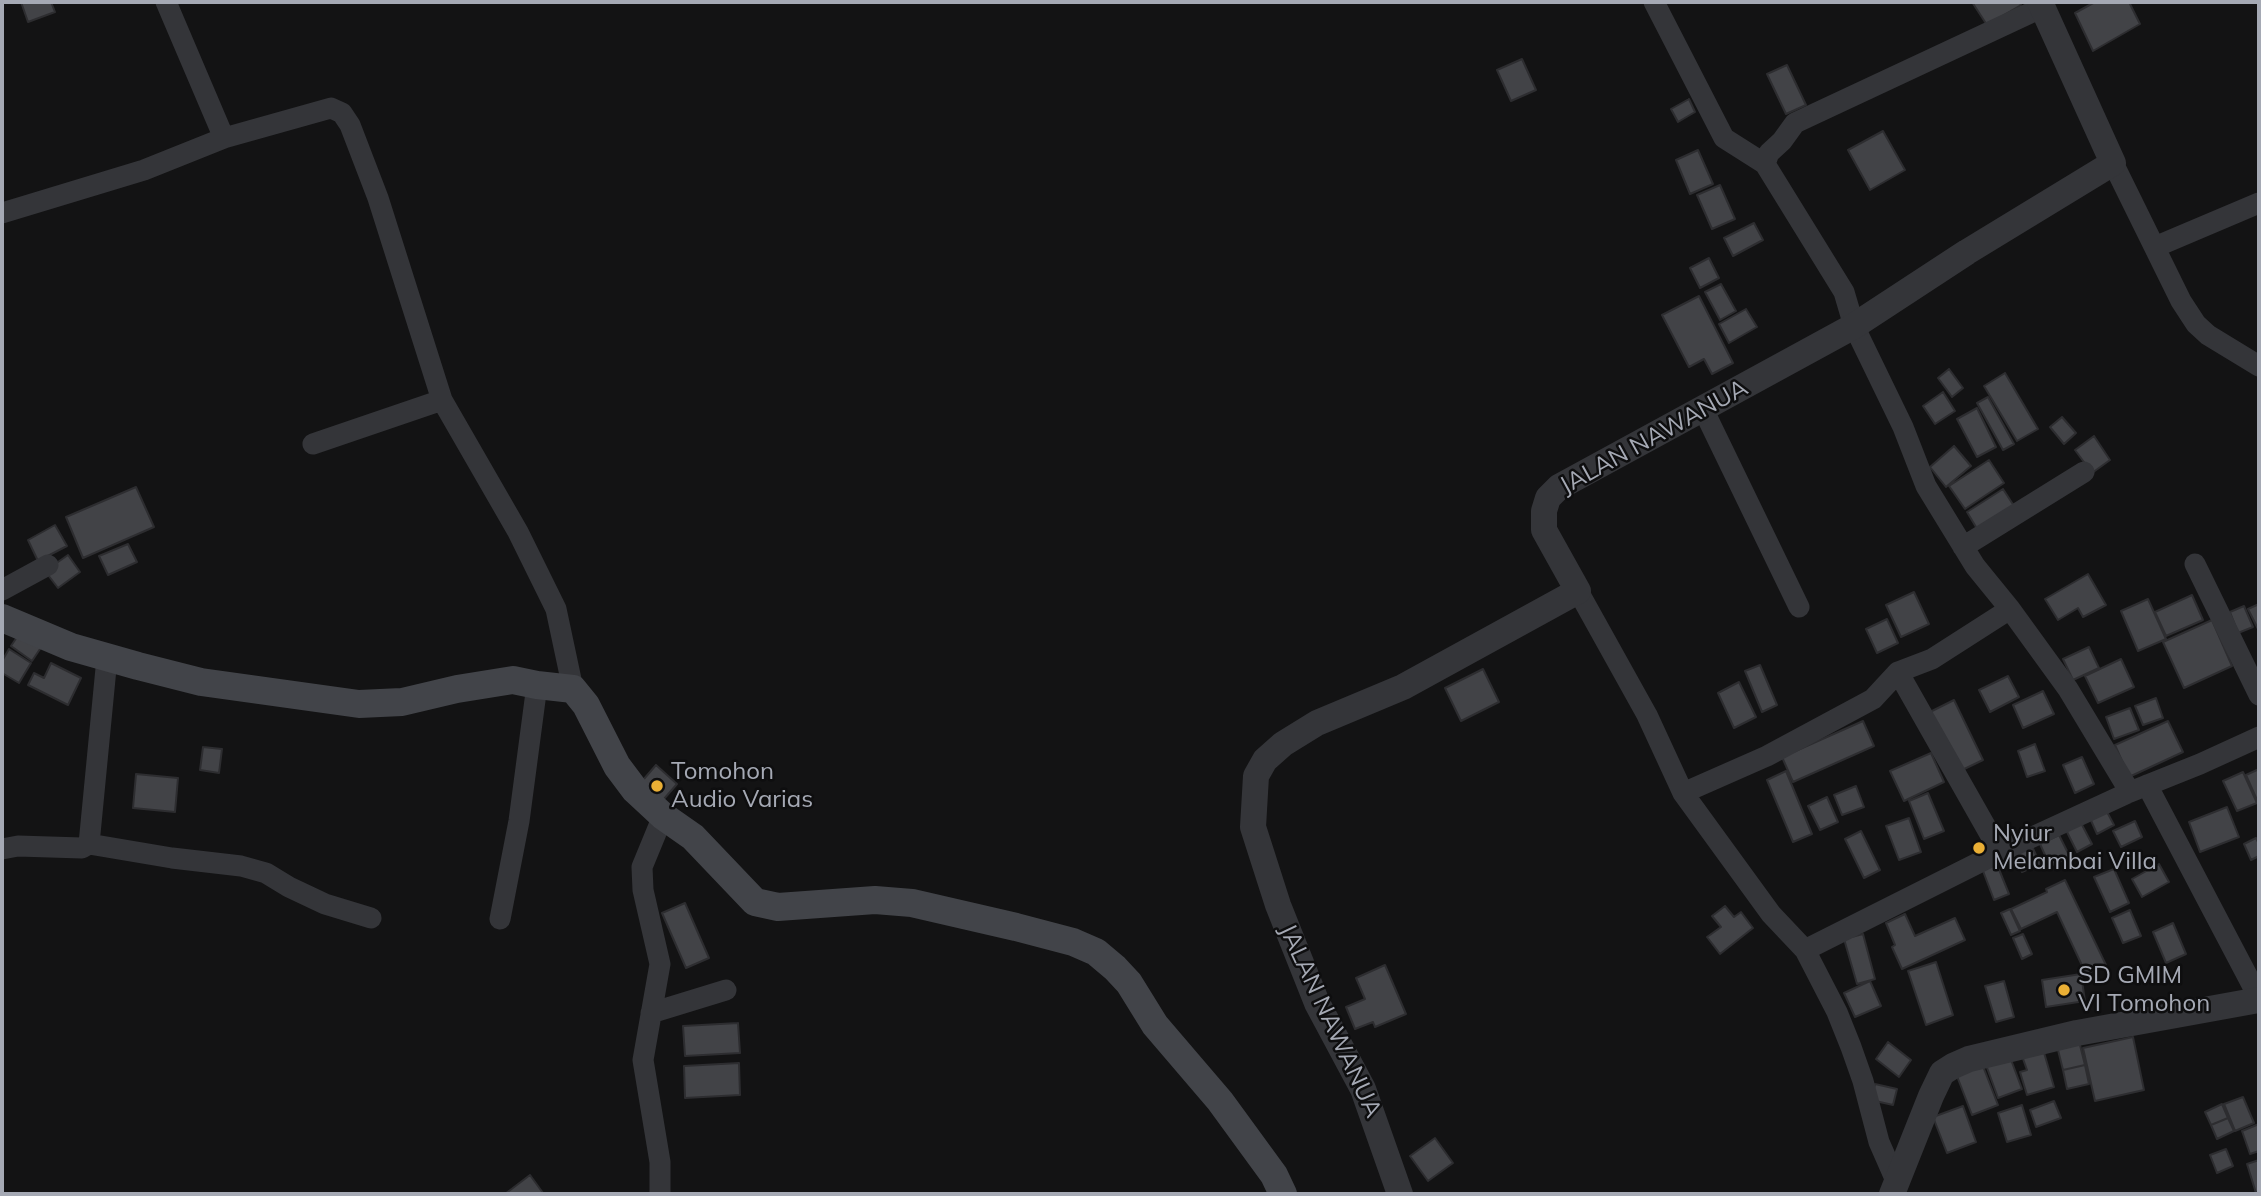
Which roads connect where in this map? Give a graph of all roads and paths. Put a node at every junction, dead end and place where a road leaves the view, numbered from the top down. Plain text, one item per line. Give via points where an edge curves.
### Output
1 (166, 2) edge
2 (1654, 2) edge
3 (2041, 5) edge
4 (224, 138) junction
5 (2113, 163) junction
6 (1765, 164) junction
7 (2259, 203) edge
8 (2, 213) edge
9 (2155, 247) junction
10 (1854, 326) junction
11 (2259, 366) edge
12 (442, 400) junction
13 (1703, 409) junction
14 (313, 444) dead end
15 (2084, 472) dead end
16 (1964, 547) junction
17 (2195, 564) dead end
18 (48, 565) dead end
19 (2, 590) edge
20 (1578, 591) junction
21 (1799, 607) dead end
22 (2010, 609) junction
23 (2, 618) edge
24 (107, 657) junction
25 (1898, 672) junction
26 (537, 685) junction
27 (573, 689) junction
28 (2259, 695) edge
29 (2259, 737) edge
30 (2138, 788) junction
31 (1683, 793) junction
32 (663, 816) junction
33 (89, 844) junction
34 (2, 849) edge
35 (2000, 852) junction
36 (371, 918) dead end
37 (500, 919) dead end
38 (1805, 950) junction
39 (726, 990) dead end
40 (2259, 999) edge
41 (651, 1013) junction
42 (1279, 1184) edge
43 (1894, 1189) edge
44 (660, 1194) edge
45 (1401, 1194) edge

1 - 4 street
2 - 6 street via 1724,138
3 - 5 street
3 - 6 street via 1795,123
4 - 8 street via 144,170
4 - 12 street via 331,108 342,113 379,198
5 - 9 street
5 - 10 street, JALAN NAWANUA
6 - 10 street via 1844,292
7 - 9 street
9 - 11 street via 2196,324
10 - 13 street, JALAN NAWANUA
10 - 16 street via 1926,486
12 - 14 street
12 - 27 street via 518,532 556,609
13 - 20 street, JALAN NAWANUA via 1576,476 1548,498 1544,530
13 - 21 street
15 - 16 street
16 - 22 street
17 - 28 street
18 - 19 street
20 - 31 street via 1647,715
20 - 45 street, JALAN NAWANUA via 1403,687 1317,723 1283,744 1256,776 1254,827 1278,905 1317,1003 1363,1089
22 - 25 street via 1932,659
22 - 30 street
23 - 24 main road
24 - 26 main road via 201,681 359,704 402,702 513,680
24 - 33 street
25 - 31 street via 1873,699 1767,756
25 - 35 street
26 - 27 main road
26 - 37 street
27 - 32 main road via 617,765
29 - 30 street
30 - 35 street
30 - 40 street
31 - 38 street via 1771,914
32 - 41 street via 642,867 660,964
32 - 42 main road via 693,836 755,902 778,907 829,901 912,903 1073,942 1096,952 1129,983 1155,1025 1220,1101
33 - 34 street via 82,848
33 - 36 street via 241,866 266,873 325,904
35 - 38 street
38 - 43 street via 1851,1046
39 - 41 street
40 - 43 street via 2077,1033 1953,1066 1942,1073
41 - 44 street via 643,1060 660,1162

